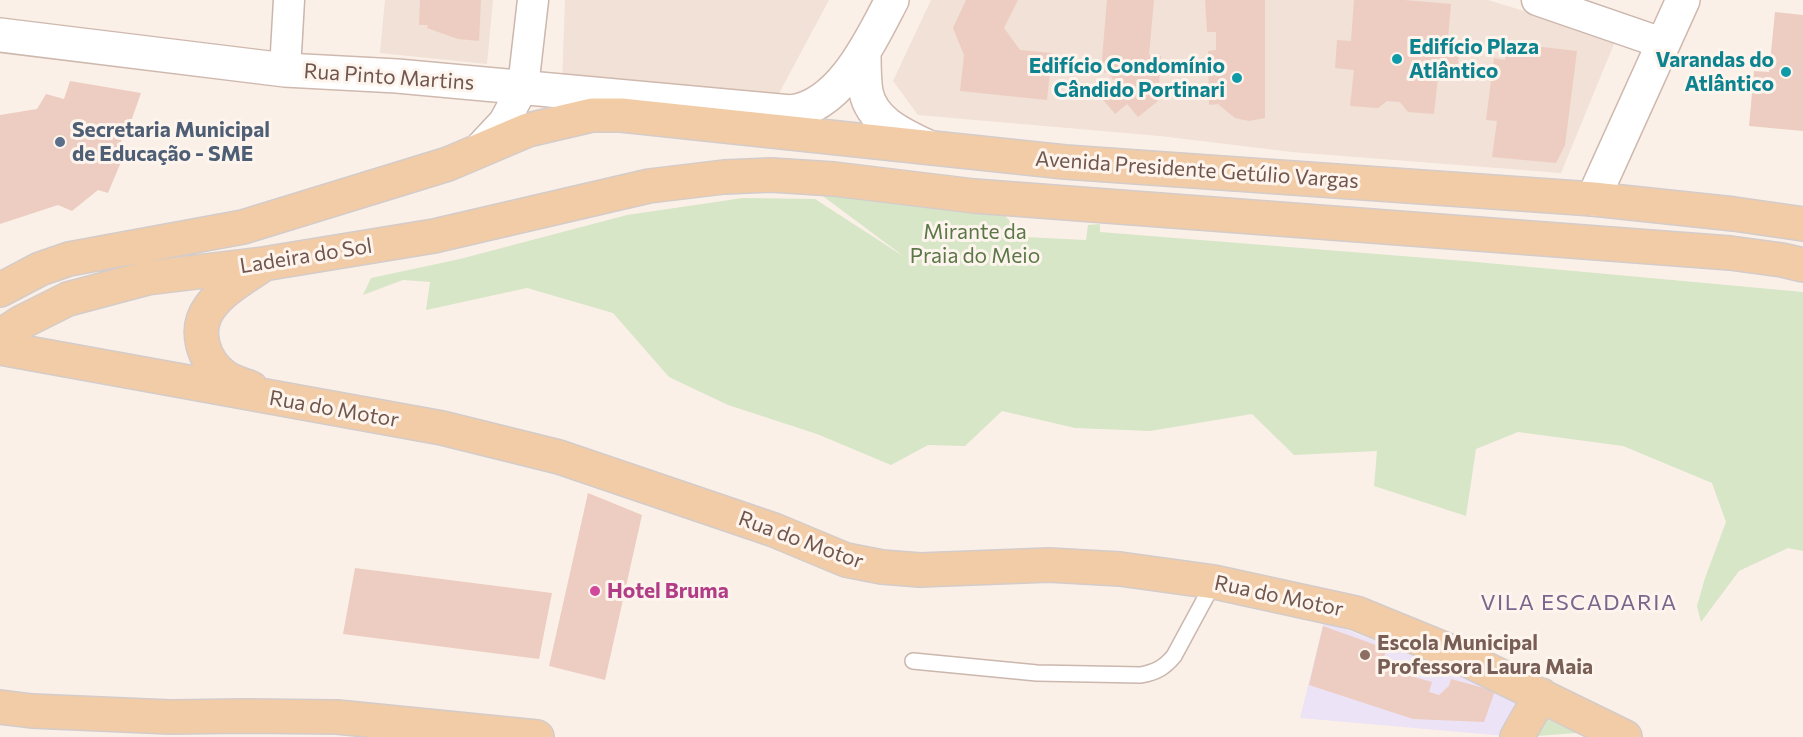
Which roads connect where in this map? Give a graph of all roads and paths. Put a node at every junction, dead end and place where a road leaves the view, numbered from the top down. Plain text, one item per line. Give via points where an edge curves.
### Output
1 (289, 0) edge
2 (533, 0) edge
3 (892, 0) edge
4 (1537, 0) edge
5 (1683, 0) edge
6 (0, 35) edge
7 (1662, 43) junction
8 (864, 54) junction
9 (285, 70) junction
10 (523, 87) junction
11 (592, 115) joint
12 (928, 147) junction
13 (474, 154) junction
14 (620, 193) joint
15 (1593, 199) junction
16 (1803, 224) edge
17 (263, 264) junction
18 (1803, 265) edge
19 (0, 290) edge
20 (0, 336) edge
21 (0, 348) edge
22 (280, 400) junction
23 (1214, 582) junction
24 (913, 661) dead end
25 (1541, 694) junction
26 (0, 708) edge
27 (170, 717) junction
28 (14, 737) edge
29 (106, 737) edge
30 (537, 737) edge
31 (1517, 737) edge
32 (1625, 737) edge

1 - 9 street
2 - 10 street
3 - 8 main road, Rua Pinto Martins
4 - 7 street
5 - 7 main road
6 - 9 main road, Rua Pinto Martins
7 - 15 main road
8 - 10 main road, Rua Pinto Martins via 818,104 801,111
8 - 12 main road via 866,91 873,108 892,129
9 - 10 main road, Rua Pinto Martins
10 - 13 street via 504,122
11 - 12 main road, Avenida Presidente Getúlio Vargas
11 - 13 main road, Ladeira do Sol via 528,130
12 - 15 main road, Avenida Presidente Getúlio Vargas via 1065,162
13 - 19 main road, Ladeira do Sol via 243,227 69,259
14 - 17 main road, Ladeira do Sol via 446,234
14 - 18 main road, Avenida Presidente Getúlio Vargas via 716,177 771,175 974,196 1730,253
15 - 16 main road, Avenida Presidente Getúlio Vargas
17 - 20 main road, Ladeira do Sol via 147,278 106,288 68,299
17 - 22 main road via 210,306 202,322 201,341 210,361 225,376
21 - 22 main road, Rua do Motor
22 - 23 main road, Rua do Motor via 442,428 559,457 774,530 846,560 920,570 1061,566 1120,569
23 - 24 lane via 1174,656 1157,672 1037,673
23 - 25 main road, Rua do Motor via 1356,613
25 - 31 main road
25 - 32 main road, Rua do Motor
26 - 27 main road
26 - 28 main road
27 - 29 main road
27 - 30 main road via 337,717

